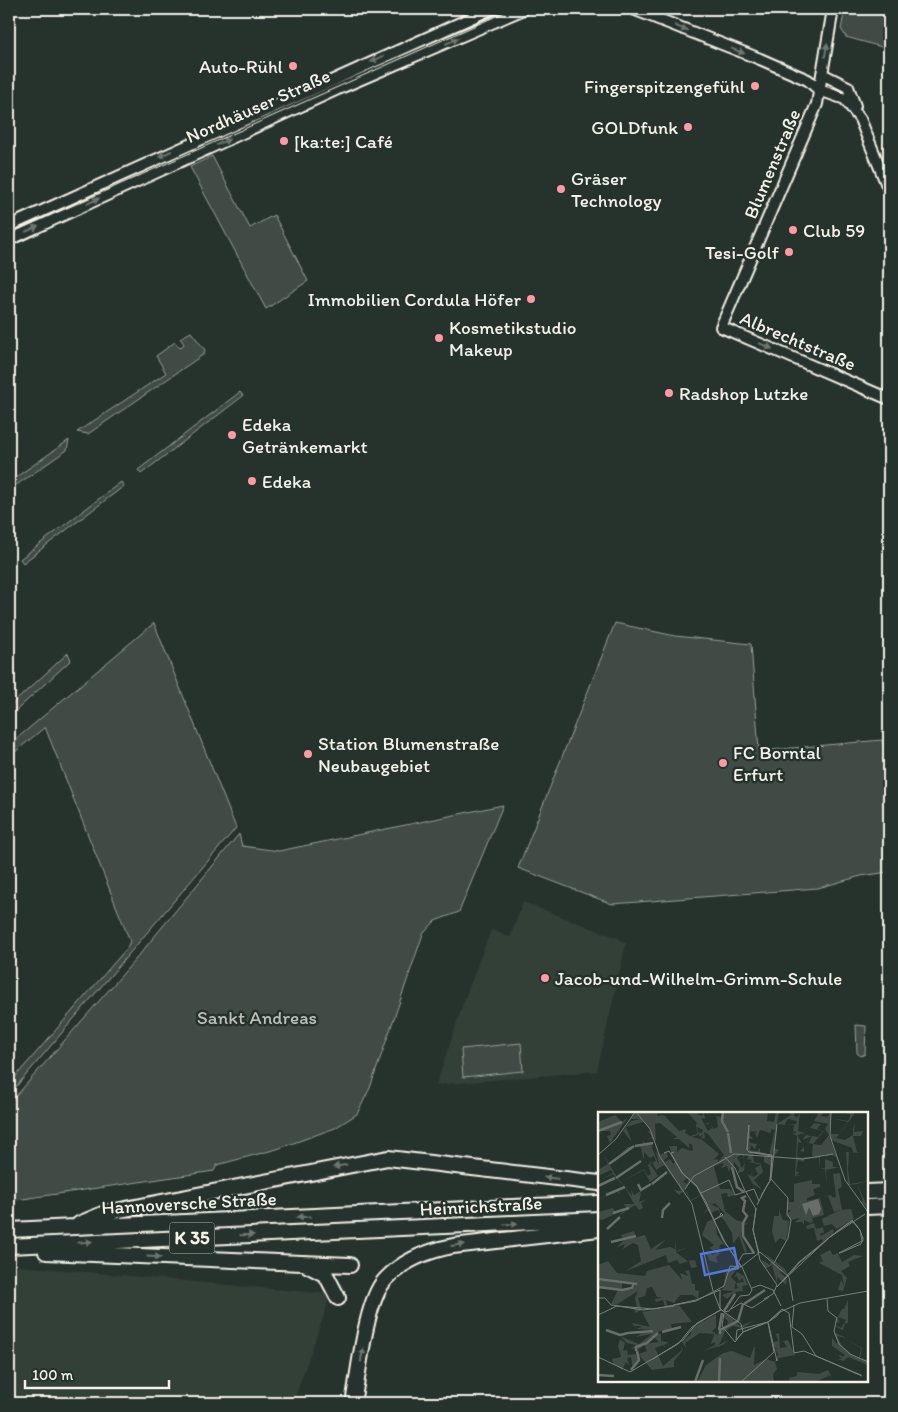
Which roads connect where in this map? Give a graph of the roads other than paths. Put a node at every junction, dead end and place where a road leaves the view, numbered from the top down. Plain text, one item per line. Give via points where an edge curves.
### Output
1 (491, 9) edge
2 (524, 9) edge
3 (633, 9) edge
4 (833, 9) edge
5 (822, 74) junction
6 (820, 90) junction
7 (860, 119) junction
8 (889, 190) edge
9 (9, 226) edge
10 (9, 240) edge
11 (721, 327) joint
12 (889, 399) edge
13 (598, 1183) edge
14 (889, 1191) edge
15 (868, 1192) edge
16 (598, 1203) edge
17 (889, 1206) edge
18 (868, 1207) edge
19 (371, 1213) joint
20 (598, 1219) edge
21 (70, 1228) junction
22 (598, 1229) edge
23 (9, 1230) edge
24 (366, 1230) joint
25 (14, 1246) edge
26 (304, 1263) junction
27 (350, 1265) dead end
28 (338, 1298) dead end
29 (353, 1403) edge

1 -> 9 main road, Nordhäuser Straße
10 -> 2 main road, Nordhäuser Straße
3 -> 6 main road via 808,80
5 -> 4 main road, Blumenstraße
5 - 6 main road, Blumenstraße
5 - 7 main road via 848,87
6 - 7 main road via 845,99
6 - 11 main road, Blumenstraße via 817,104
7 - 8 main road
11 -> 12 main road, Albrechtstraße
13 -> 21 highway via 388,1158 105,1213
14 - 15 highway
16 - 19 highway, Heinrichstraße / K 35
17 - 18 highway
19 -> 21 highway, Hannoversche Straße / K 35
24 -> 20 highway, Heinrichstraße / K 35
21 - 23 highway, Hannoversche Straße / K 35
29 -> 22 highway via 374,1299 384,1281 407,1261 432,1250 452,1246
25 -> 24 highway, Hannoversche Straße / K 35
25 -> 26 highway via 38,1252
26 - 27 highway
26 - 28 highway via 326,1275

